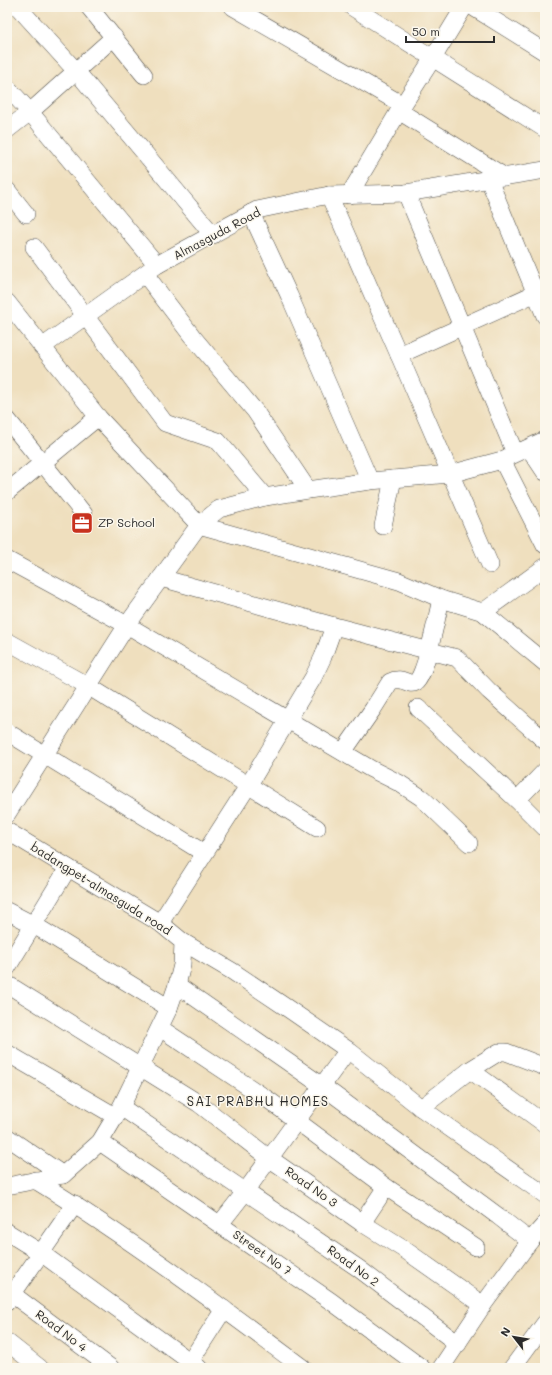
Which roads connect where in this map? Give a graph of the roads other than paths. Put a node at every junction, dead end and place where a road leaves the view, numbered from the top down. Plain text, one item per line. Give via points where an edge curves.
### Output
1 (18, 7) edge
2 (88, 7) edge
3 (233, 7) edge
4 (352, 7) edge
5 (464, 7) edge
6 (473, 7) edge
7 (114, 37) junction
8 (545, 52) edge
9 (434, 58) junction
10 (76, 72) junction
11 (144, 75) dead end
12 (7, 87) edge
13 (401, 108) junction
14 (30, 112) junction
15 (545, 129) edge
16 (7, 130) edge
17 (545, 170) edge
18 (497, 179) junction
19 (7, 190) edge
20 (406, 193) junction
21 (329, 195) junction
22 (349, 195) junction
23 (251, 213) junction
24 (26, 214) dead end
25 (213, 235) junction
26 (34, 247) dead end
27 (151, 269) junction
28 (540, 291) edge
29 (7, 302) edge
30 (86, 316) junction
31 (545, 316) edge
32 (462, 327) junction
33 (42, 347) junction
34 (399, 355) junction
35 (98, 417) junction
36 (7, 419) edge
37 (545, 440) edge
38 (515, 454) junction
39 (42, 463) junction
40 (545, 472) edge
41 (450, 474) junction
42 (393, 479) junction
43 (370, 481) junction
44 (308, 490) junction
45 (7, 492) edge
46 (265, 497) junction
47 (84, 514) dead end
48 (199, 525) junction
49 (383, 526) dead end
50 (545, 545) edge
51 (7, 560) edge
52 (490, 565) dead end
53 (545, 567) edge
54 (161, 578) junction
55 (441, 599) junction
56 (483, 612) junction
57 (127, 625) junction
58 (334, 626) junction
59 (7, 641) edge
60 (429, 651) junction
61 (545, 663) edge
62 (88, 686) junction
63 (418, 708) dead end
64 (288, 720) junction
65 (7, 732) edge
66 (545, 741) edge
67 (343, 752) junction
68 (45, 755) junction
69 (545, 771) edge
70 (248, 786) junction
71 (517, 800) junction
72 (7, 814) edge
73 (317, 828) dead end
74 (545, 828) edge
75 (7, 831) edge
76 (469, 843) dead end
77 (204, 853) junction
78 (68, 868) junction
79 (7, 910) edge
80 (160, 923) junction
81 (34, 925) junction
82 (183, 942) junction
83 (7, 968) edge
84 (7, 984) edge
85 (177, 985) junction
86 (169, 1008) junction
87 (160, 1028) junction
88 (348, 1050) junction
89 (7, 1053) edge
90 (545, 1066) edge
91 (141, 1067) junction
92 (470, 1070) junction
93 (321, 1085) junction
94 (421, 1108) junction
95 (118, 1111) junction
96 (295, 1121) junction
97 (545, 1124) edge
98 (7, 1138) edge
99 (100, 1142) junction
100 (269, 1158) junction
101 (63, 1175) junction
102 (35, 1180) junction
103 (7, 1186) edge
104 (386, 1187) junction
105 (245, 1192) junction
106 (545, 1195) edge
107 (75, 1204) junction
108 (362, 1223) junction
109 (220, 1224) junction
110 (7, 1232) edge
111 (540, 1232) edge
112 (476, 1247) dead end
113 (41, 1253) junction
114 (10, 1298) edge
115 (483, 1306) junction
116 (224, 1309) junction
117 (544, 1326) edge
118 (7, 1342) edge
119 (458, 1344) junction
120 (192, 1366) edge
121 (516, 1367) edge
122 (40, 1368) edge
123 (111, 1368) edge
124 (303, 1368) edge
125 (422, 1368) edge
126 (441, 1368) edge

1 - 10 street
2 - 7 street
3 - 13 street
4 - 9 street
5 - 9 street
6 - 8 street
7 - 10 street
7 - 11 street
9 - 13 street
9 - 15 street
10 - 14 street
10 - 25 street
12 - 14 street
13 - 18 street
13 - 22 street
14 - 16 street
14 - 27 street
17 - 18 street, Almasguda Road
18 - 20 street, Almasguda Road
18 - 28 street
19 - 24 street
20 - 22 street, Almasguda Road
20 - 32 street
21 - 22 street, Almasguda Road
21 - 23 street, Almasguda Road
21 - 34 street
23 - 25 street, Almasguda Road
23 - 43 street
25 - 27 street, Almasguda Road
26 - 30 street
27 - 30 street, Almasguda Road
27 - 44 street via 192,336 255,411
28 - 31 street
28 - 32 street
29 - 33 street
30 - 33 street, Almasguda Road
30 - 46 street via 165,423 218,441
32 - 34 street
32 - 38 street
33 - 35 street
34 - 41 street
35 - 39 street
35 - 48 street
36 - 39 street
37 - 38 street
38 - 40 street
38 - 41 street
38 - 50 street
39 - 45 street
39 - 47 street
41 - 42 street
41 - 52 street
42 - 43 street
42 - 49 street
43 - 44 street
44 - 46 street
46 - 48 street via 219,509
48 - 54 street
48 - 55 street via 399,581
51 - 57 street
53 - 56 street
54 - 57 street
54 - 58 street
55 - 56 street
55 - 60 street
56 - 61 street
57 - 62 street
57 - 64 street
58 - 60 street
58 - 64 street via 324,657
59 - 62 street
60 - 66 street via 457,658 489,691
60 - 67 street via 421,677 411,683 400,679 390,682
62 - 68 street
62 - 70 street
63 - 71 street
64 - 67 street
64 - 70 street
65 - 68 street
67 - 76 street via 422,798
68 - 72 street
68 - 77 street
69 - 71 street
70 - 73 street
70 - 77 street
71 - 74 street
75 - 78 street, badangpet-almasguda road
77 - 80 street
78 - 80 street, badangpet-almasguda road
78 - 81 street
79 - 81 street
80 - 82 street, badangpet-almasguda road
81 - 83 street
81 - 86 street
82 - 85 street, badangpet-almasguda road via 182,965
82 - 88 street via 232,971
84 - 91 street, Road No 3
85 - 86 street, badangpet-almasguda road
85 - 93 street
86 - 87 street, badangpet-almasguda road
87 - 91 street, badangpet-almasguda road
87 - 96 street via 270,1101
88 - 93 street
88 - 94 street
89 - 95 street, Road No 2
90 - 92 street via 501,1051
91 - 95 street, badangpet-almasguda road
91 - 100 street, Road No 3 via 198,1103
92 - 94 street
92 - 97 street
93 - 96 street
93 - 111 street via 498,1216
94 - 106 street
95 - 99 street, badangpet-almasguda road
95 - 105 street, Road No 2
96 - 100 street
96 - 104 street
98 - 101 street
99 - 101 street, badangpet-almasguda road
99 - 109 street, Street No 7
100 - 105 street
100 - 108 street, Road No 3
101 - 102 street
102 - 103 street
102 - 107 street
104 - 108 street
104 - 112 street
105 - 109 street
105 - 119 street, Road No 2 via 358,1268
107 - 113 street
107 - 116 street
108 - 115 street, Road No 3
109 - 125 street, Street No 7
110 - 113 street
111 - 115 street
113 - 114 street
113 - 120 street
114 - 123 street, Road No 4
115 - 119 street
116 - 120 street
116 - 124 street
117 - 121 street
118 - 122 street
119 - 126 street

